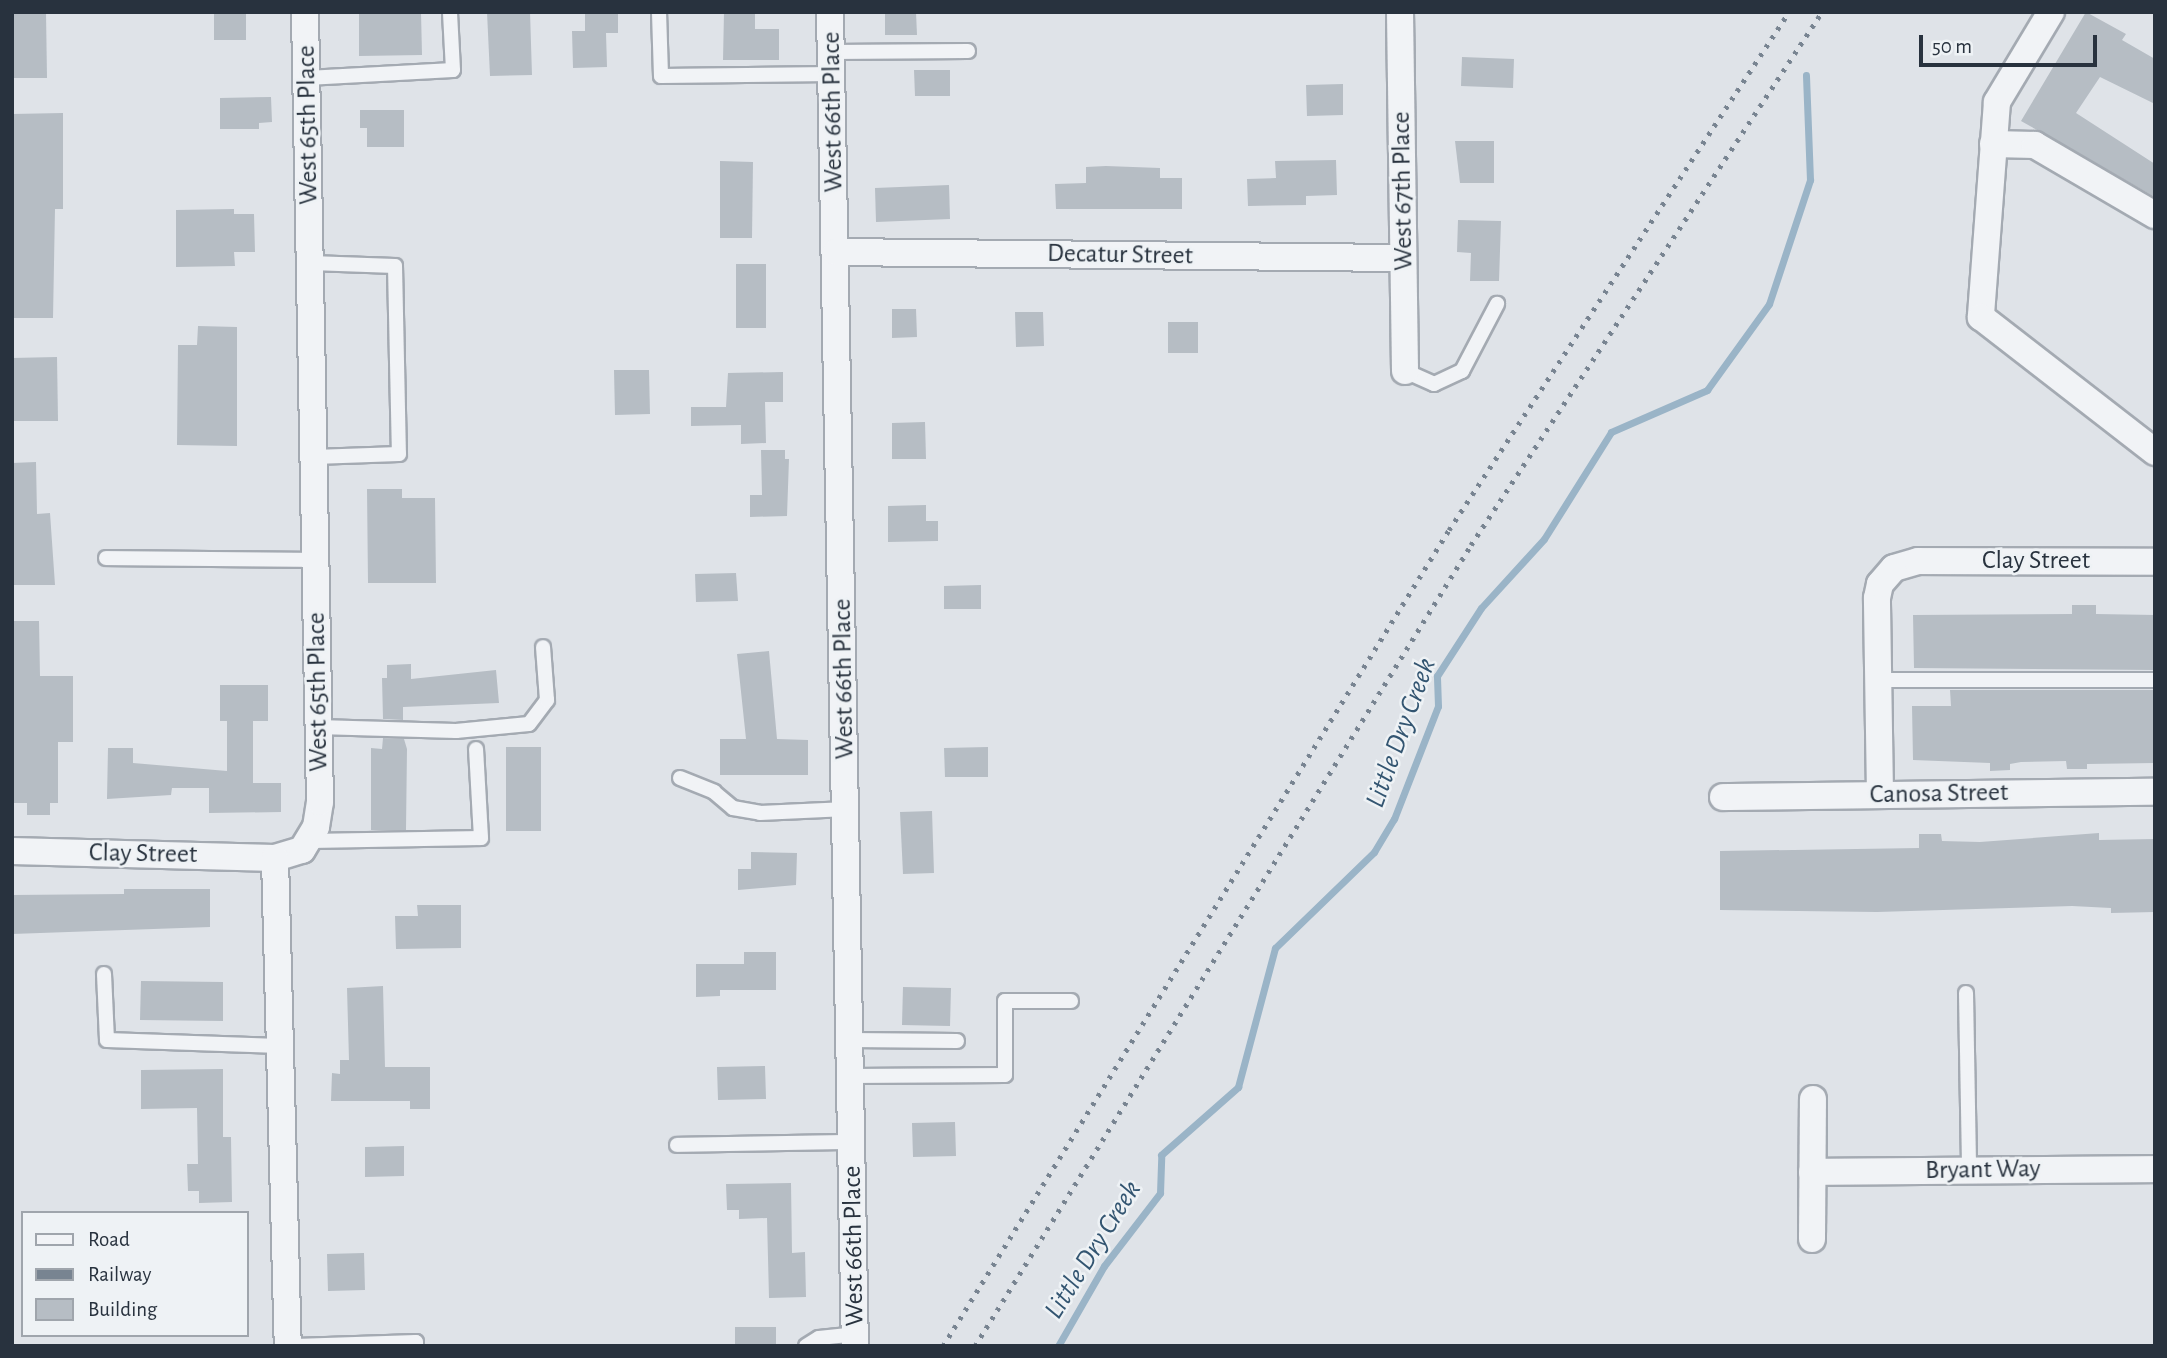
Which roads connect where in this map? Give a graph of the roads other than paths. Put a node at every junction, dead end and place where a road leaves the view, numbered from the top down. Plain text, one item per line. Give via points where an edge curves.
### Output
1 (305, 12) edge
2 (450, 12) edge
3 (659, 12) edge
4 (830, 12) edge
5 (1400, 12) edge
6 (2051, 12) edge
7 (968, 51) dead end
8 (832, 63) junction
9 (307, 78) junction
10 (1993, 144) junction
11 (2155, 215) edge
12 (836, 252) junction
13 (1404, 258) junction
14 (311, 263) junction
15 (1497, 304) dead end
16 (1405, 371) joint
17 (2155, 452) edge
18 (314, 457) junction
19 (106, 558) dead end
20 (316, 560) junction
21 (2155, 562) edge
22 (543, 647) dead end
23 (1876, 680) junction
24 (2155, 680) edge
25 (318, 727) junction
26 (476, 749) dead end
27 (680, 778) dead end
28 (2155, 792) edge
29 (1880, 795) junction
30 (1723, 797) dead end
31 (847, 809) junction
32 (310, 841) junction
33 (12, 851) edge
34 (275, 858) junction
35 (104, 974) dead end
36 (1966, 993) dead end
37 (1071, 1001) dead end
38 (850, 1040) junction
39 (957, 1041) dead end
40 (280, 1046) junction
41 (851, 1076) junction
42 (1812, 1099) dead end
43 (852, 1142) junction
44 (677, 1145) dead end
45 (1969, 1169) junction
46 (2155, 1169) edge
47 (1812, 1172) junction
48 (1812, 1239) dead end
49 (855, 1340) edge
50 (319, 1345) edge
51 (288, 1346) edge
52 (295, 1346) edge
53 (416, 1346) edge
54 (806, 1346) edge

1 - 9 street, West 65th Place
2 - 9 lane via 453,70
3 - 8 lane via 661,76
4 - 8 street, West 66th Place
5 - 13 street, West 67th Place
6 - 10 street via 1997,102
7 - 8 lane
8 - 12 street, West 66th Place
9 - 14 street, West 65th Place
10 - 11 street via 2035,145
10 - 17 street via 1981,317
12 - 13 street, Decatur Street
12 - 31 street, West 66th Place
13 - 16 street, West 67th Place
14 - 18 street, West 65th Place
14 - 18 lane via 395,266 399,454
15 - 16 lane via 1462,371 1434,384
18 - 20 street, West 65th Place
19 - 20 lane
20 - 25 street, West 65th Place
21 - 23 street, Clay Street via 1918,561 1894,568 1880,584
22 - 25 lane via 547,700 529,724 456,731
23 - 24 lane
23 - 29 street
25 - 32 street, West 65th Place via 320,802
26 - 32 lane via 481,838
27 - 31 lane via 714,792 733,808 760,813
28 - 29 street, Canosa Street
29 - 30 street, Canosa Street
31 - 38 street, West 66th Place
32 - 34 street via 302,850
33 - 34 street, Clay Street
34 - 40 street
35 - 40 lane via 107,1040
36 - 45 lane
37 - 41 lane via 1005,1001 1005,1075
38 - 39 lane
38 - 41 street, West 66th Place
40 - 51 street
41 - 43 street, West 66th Place
42 - 47 street
43 - 44 lane
43 - 49 street, West 66th Place
45 - 46 street, Bryant Way
45 - 47 street, Bryant Way
47 - 48 street
49 - 54 lane via 819,1338
50 - 52 lane
50 - 53 lane

